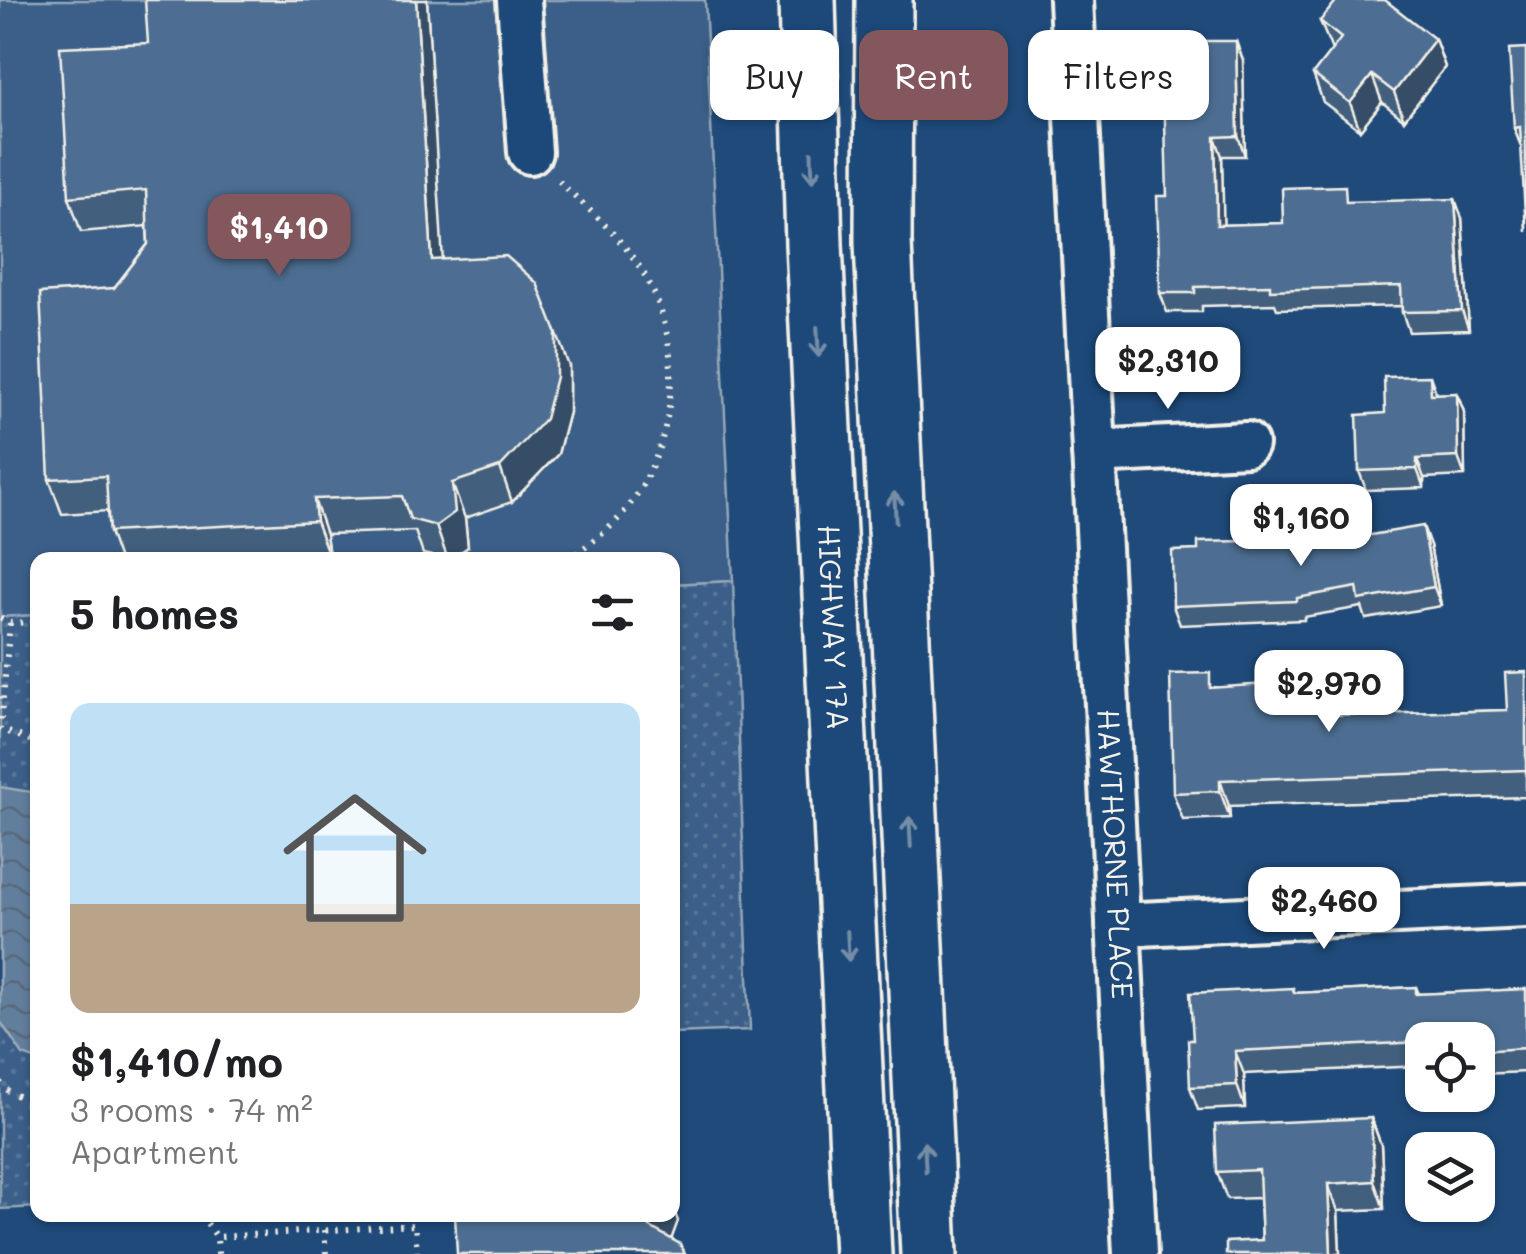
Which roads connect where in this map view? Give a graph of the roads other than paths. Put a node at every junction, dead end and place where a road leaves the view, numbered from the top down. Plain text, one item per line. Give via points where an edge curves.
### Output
1 (519, 0) edge
2 (807, 0) edge
3 (884, 0) edge
4 (1071, 0) edge
5 (530, 152) road end
6 (1246, 444) dead end
7 (1094, 452) junction
8 (1526, 906) edge
9 (1118, 926) junction
10 (863, 1254) edge
11 (929, 1254) edge
12 (1134, 1254) edge

1 - 5 street
2 -> 10 highway, HIGHWAY 17A
11 -> 3 highway via 883,242
4 - 7 street, HAWTHORNE PLACE
6 - 7 street
7 - 9 street, HAWTHORNE PLACE
8 - 9 street
9 - 12 street, HAWTHORNE PLACE

